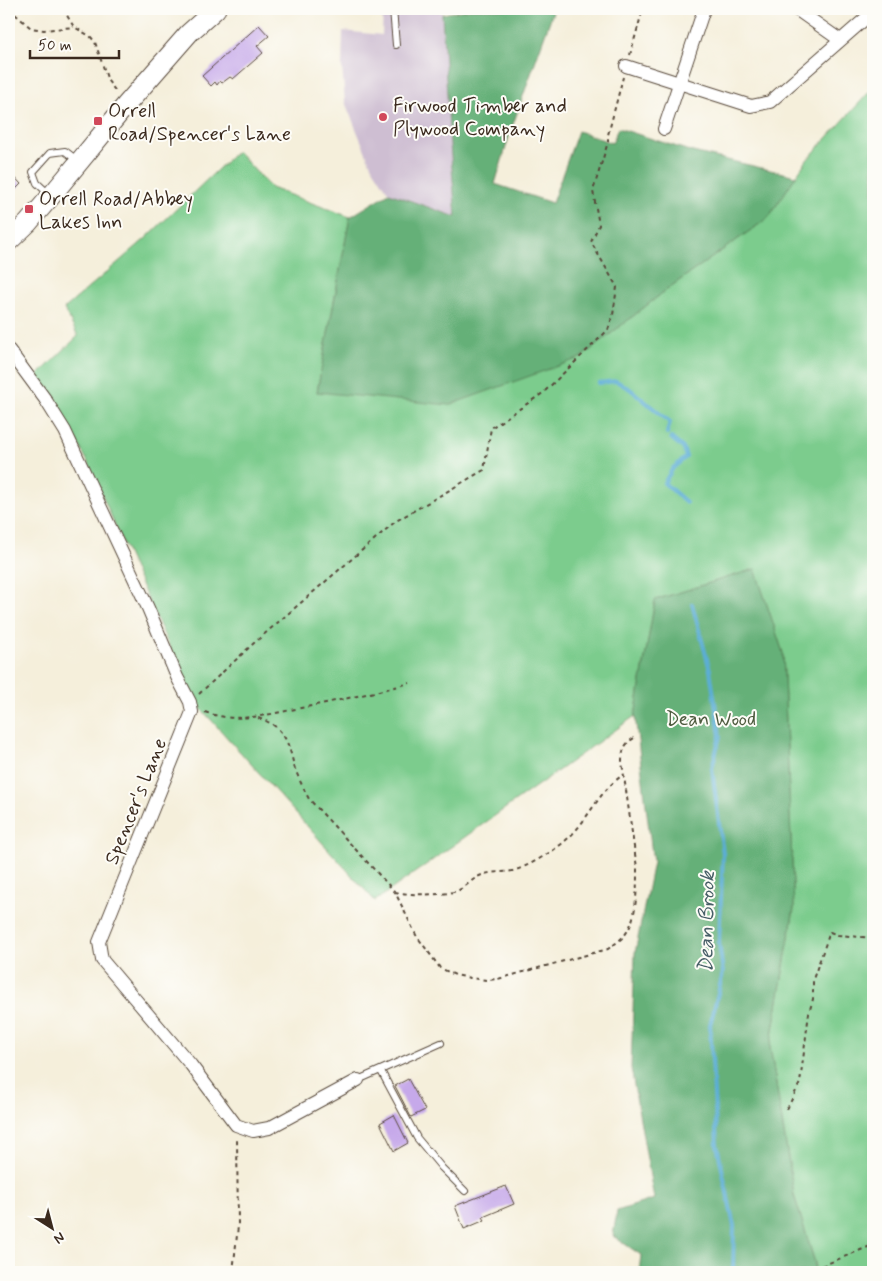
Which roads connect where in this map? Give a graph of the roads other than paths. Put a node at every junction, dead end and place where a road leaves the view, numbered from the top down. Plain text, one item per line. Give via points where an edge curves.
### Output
1 (216, 9) edge
2 (393, 9) edge
3 (704, 9) edge
4 (796, 9) edge
5 (873, 10) edge
6 (840, 40) junction
7 (396, 45) dead end
8 (626, 66) road end
9 (679, 82) junction
10 (664, 129) dead end
11 (79, 162) junction
12 (51, 196) junction
13 (9, 241) edge
14 (9, 350) edge
15 (441, 1043) dead end
16 (380, 1071) junction
17 (358, 1080) joint
18 (465, 1191) dead end

1 - 11 main road via 189,33
2 - 7 lane
3 - 9 street
4 - 6 street
5 - 6 street
6 - 9 street via 770,102 762,105 751,106
8 - 9 street
9 - 10 street
11 - 12 main road
11 - 12 lane via 66,150 50,153 33,172 37,183
12 - 13 main road
14 - 17 street, Spencer's Lane via 65,431 148,608 192,712 99,942 102,960 191,1065 236,1125 252,1131 269,1128
15 - 16 lane
16 - 17 lane
16 - 18 lane via 417,1138

